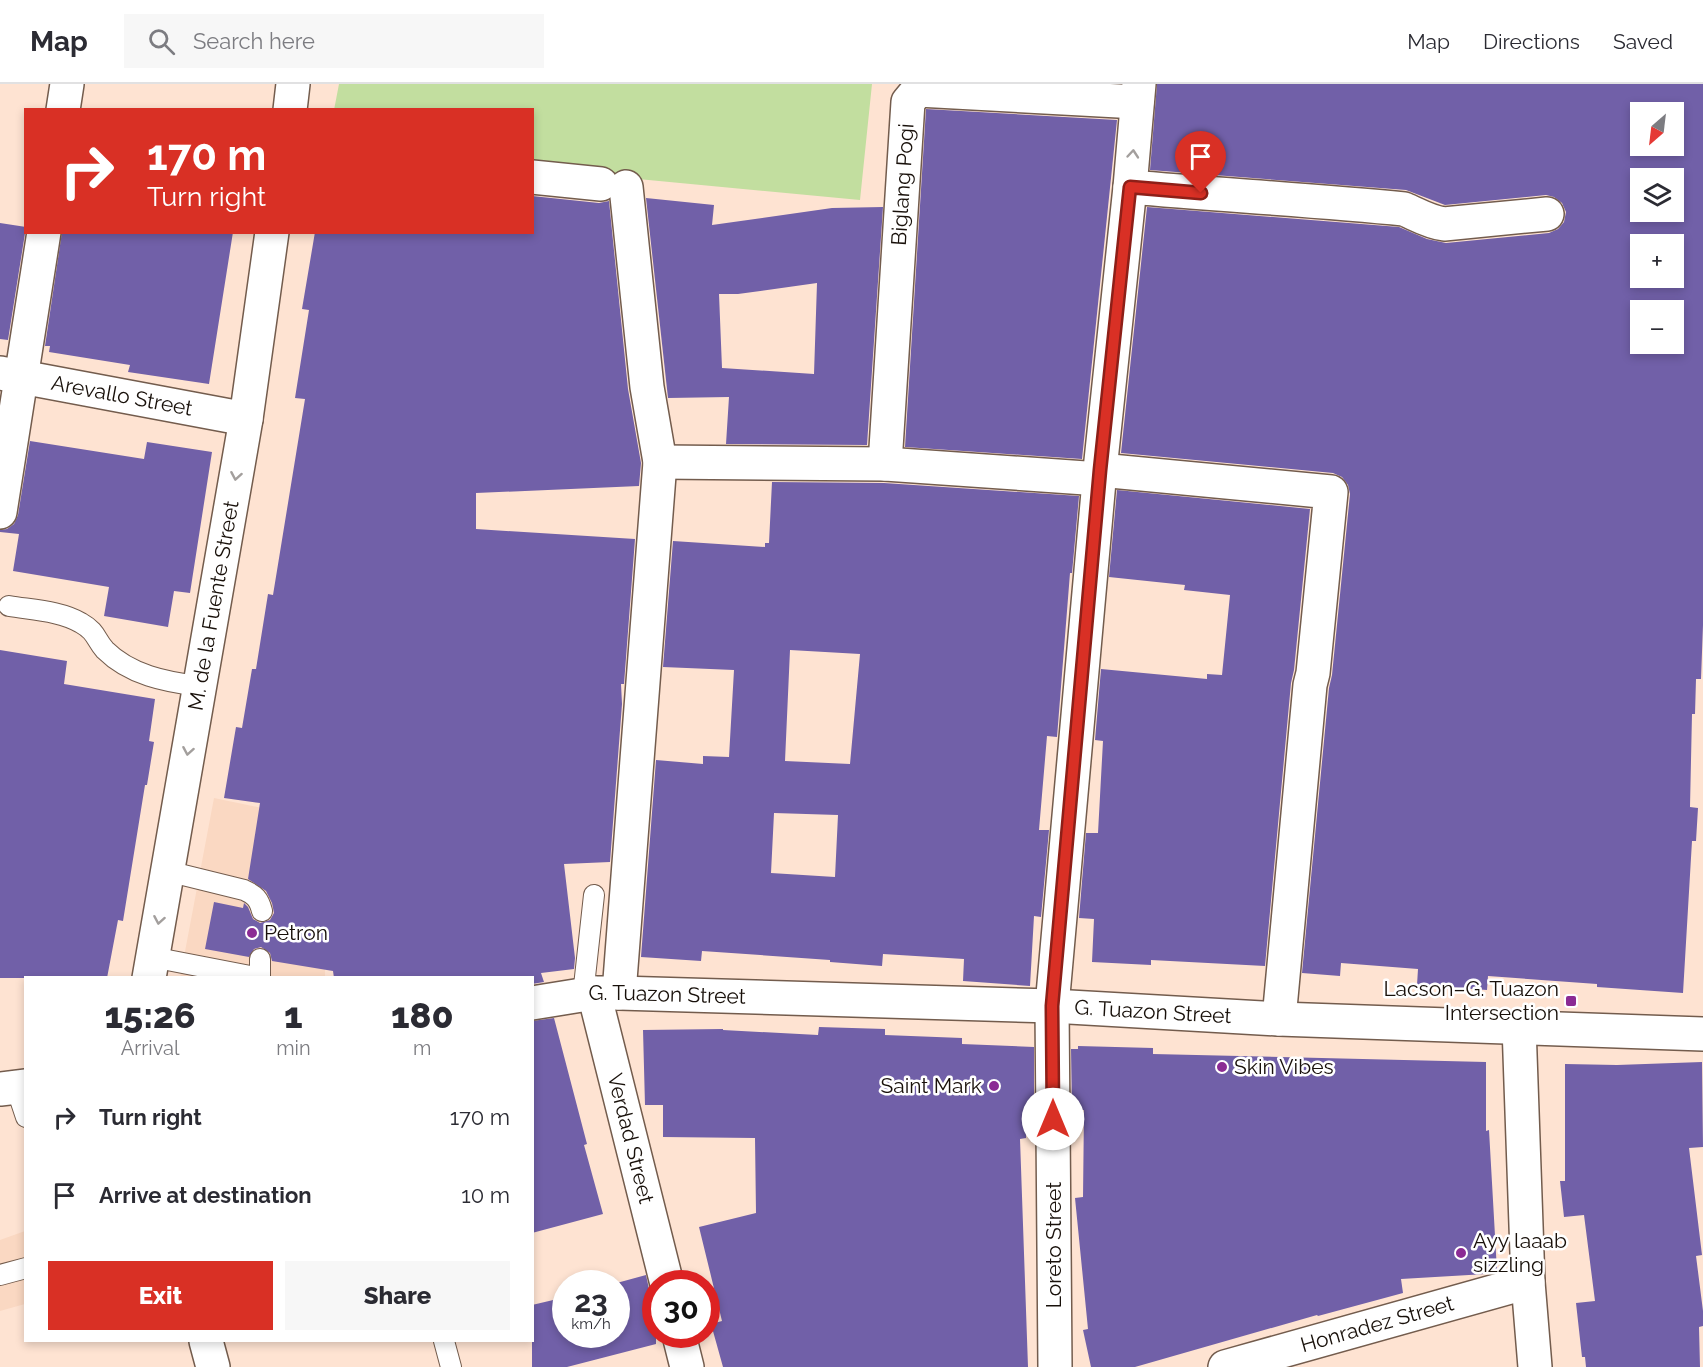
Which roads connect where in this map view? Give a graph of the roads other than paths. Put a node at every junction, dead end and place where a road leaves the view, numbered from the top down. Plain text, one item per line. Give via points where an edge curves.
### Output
1 (67, 84) edge
2 (293, 84) edge
3 (1138, 93) edge
4 (63, 108) edge
5 (290, 108) edge
6 (534, 177) edge
7 (1130, 187) junction
8 (1547, 214) dead end
9 (44, 234) edge
10 (272, 234) edge
11 (11, 375) edge
12 (246, 418) junction
13 (660, 462) junction
14 (885, 464) junction
15 (1100, 474) junction
16 (0, 512) edge
17 (9, 606) dead end
18 (199, 686) junction
19 (167, 871) junction
20 (594, 895) dead end
21 (262, 911) dead end
22 (151, 968) edge
23 (260, 971) edge
24 (599, 994) junction
25 (534, 1002) edge
26 (1052, 1006) junction
27 (1279, 1019) junction
28 (1519, 1026) junction
29 (1703, 1034) edge
30 (24, 1269) edge
31 (664, 1270) edge
32 (0, 1275) edge
33 (1528, 1282) junction
34 (206, 1342) edge
35 (444, 1342) edge
36 (682, 1348) edge
37 (213, 1367) edge
38 (451, 1367) edge
39 (687, 1367) edge
40 (1055, 1367) edge
41 (1225, 1367) edge
42 (1535, 1367) edge

1 - 4 street
2 - 5 street
7 -> 3 street, Loreto Street
3 - 14 street, Biglang Pogi via 918,90 908,102
6 - 13 street, Verdad Street via 614,185
7 - 8 street via 1404,209 1430,222 1444,224
7 - 15 street, Loreto Street
9 - 11 street
10 - 12 street, M. de la Fuente Street
11 - 12 street, Arevallo Street
11 - 16 street
12 -> 18 street, M. de la Fuente Street
13 - 14 street
13 - 24 street, Verdad Street
14 - 15 street
15 - 26 street, Loreto Street
15 - 27 street via 1331,492
17 - 18 lane via 70,616 93,630 103,648 119,662 169,682
18 -> 19 street, M. de la Fuente Street
19 - 21 lane via 244,890 260,901
19 -> 22 street, M. de la Fuente Street
20 - 24 lane
22 - 23 lane
24 - 25 street, G. Tuazon Street
24 - 26 street, G. Tuazon Street
24 - 31 street, Verdad Street
26 - 27 street, G. Tuazon Street
26 - 40 street, Loreto Street
27 - 28 street, G. Tuazon Street
28 - 29 street, G. Tuazon Street
28 - 33 street
30 - 32 lane
33 - 41 street, Honradez Street
33 - 42 street
34 - 37 street
35 - 38 lane
36 - 39 street

